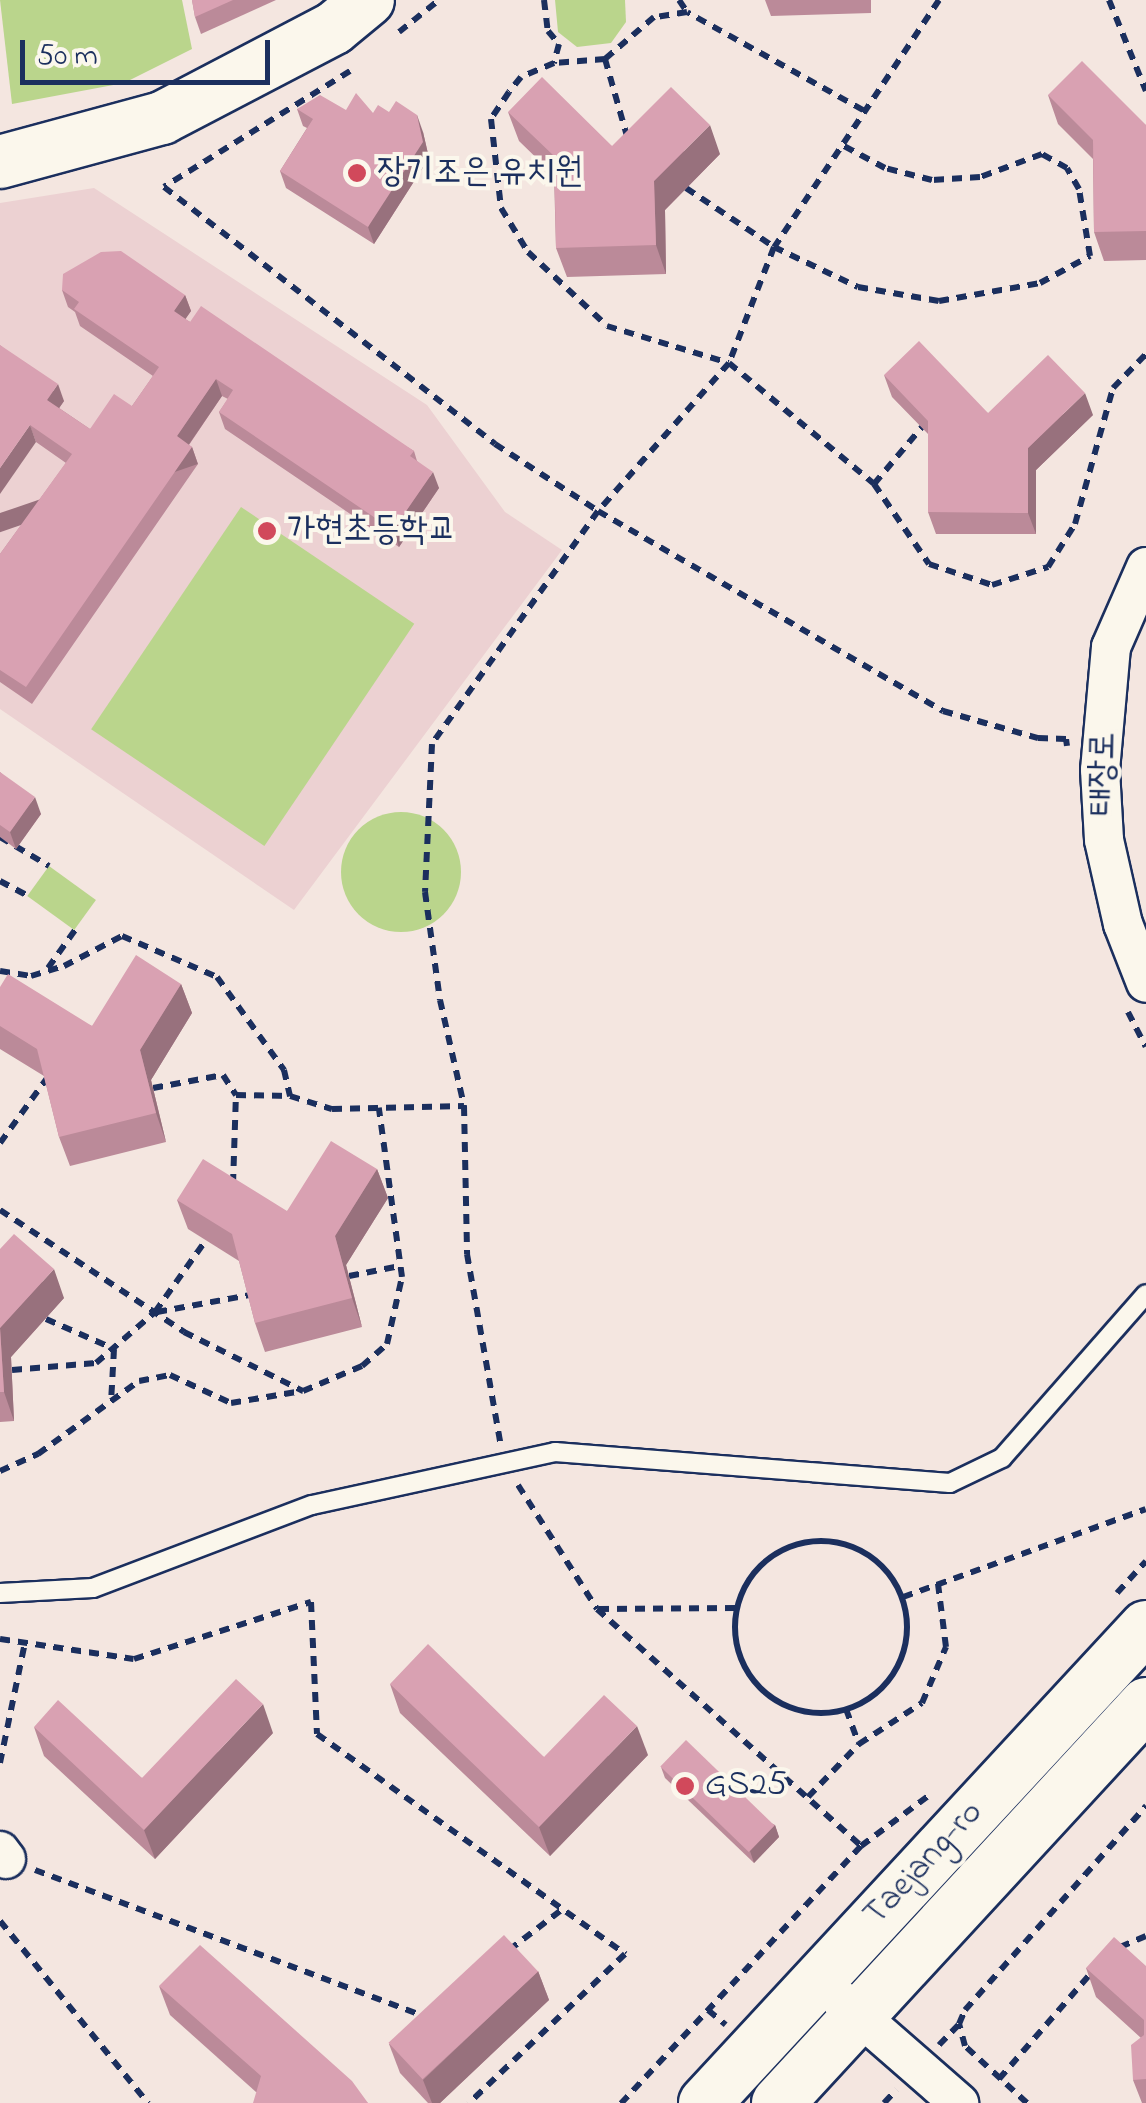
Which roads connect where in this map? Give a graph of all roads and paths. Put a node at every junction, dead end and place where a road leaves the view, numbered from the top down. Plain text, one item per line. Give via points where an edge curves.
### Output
1 (438, 0) edge
2 (544, 0) edge
3 (679, 0) edge
4 (938, 0) edge
5 (1108, 0) edge
6 (687, 12) junction
7 (380, 18) edge
8 (605, 59) junction
9 (362, 61) dead end
10 (554, 63) junction
11 (1146, 90) edge
12 (864, 110) junction
13 (840, 144) junction
14 (630, 146) edge
15 (0, 162) edge
16 (686, 188) edge
17 (1103, 238) edge
18 (1090, 239) junction
19 (774, 247) junction
20 (1146, 354) edge
21 (729, 364) junction
22 (922, 427) edge
23 (874, 484) junction
24 (598, 511) junction
25 (1146, 567) edge
26 (1067, 759) dead end
27 (0, 838) edge
28 (48, 866) dead end
29 (0, 881) edge
30 (28, 896) dead end
31 (75, 930) dead end
32 (48, 968) junction
33 (0, 971) edge
34 (1133, 990) edge
35 (1146, 1046) edge
36 (47, 1078) edge
37 (153, 1088) edge
38 (236, 1095) junction
39 (290, 1096) junction
40 (464, 1106) junction
41 (379, 1108) junction
42 (0, 1143) edge
43 (232, 1200) edge
44 (0, 1210) edge
45 (206, 1240) edge
46 (400, 1266) junction
47 (349, 1276) edge
48 (1146, 1294) edge
49 (250, 1295) edge
50 (156, 1312) junction
51 (46, 1319) edge
52 (114, 1349) junction
53 (12, 1370) dead end
54 (303, 1391) junction
55 (111, 1402) junction
56 (504, 1463) junction
57 (0, 1471) edge
58 (1146, 1509) edge
59 (938, 1584) junction
60 (0, 1592) edge
61 (902, 1596) junction
62 (736, 1608) junction
63 (598, 1609) junction
64 (1146, 1627) edge
65 (0, 1639) edge
66 (25, 1642) junction
67 (1146, 1704) edge
68 (846, 1709) junction
69 (859, 1744) junction
70 (0, 1763) edge
71 (808, 1797) junction
72 (1146, 1806) edge
73 (3, 1855) edge
74 (564, 1908) junction
75 (0, 1921) edge
76 (1146, 1936) edge
77 (1110, 1954) edge
78 (500, 1957) edge
79 (1101, 1962) edge
80 (816, 1979) junction
81 (437, 2006) edge
82 (857, 2014) junction
83 (999, 2079) junction
84 (148, 2103) edge
85 (469, 2103) edge
86 (621, 2103) edge
87 (705, 2103) edge
88 (778, 2103) edge
89 (959, 2103) edge
90 (1028, 2103) edge

1 - 7 path
2 - 10 path via 548,30 559,44
3 - 6 path
4 - 12 path
5 - 11 path
6 - 8 path via 654,17
6 - 12 path
7 - 15 street via 291,53 162,118
8 - 10 path
8 - 14 path
9 - 24 path via 164,187 495,444
10 - 21 path via 521,77 491,119 501,208 528,252 607,326
12 - 13 path
13 - 18 path via 884,168 932,180 980,176 1042,154 1067,168 1080,189
13 - 19 path
16 - 19 path
17 - 18 path
18 - 19 path via 1090,256 1069,271 939,302 858,286
19 - 21 path
20 - 23 path via 1113,388 1074,524 1048,568 992,584 929,564
21 - 23 path
21 - 24 path
22 - 23 path
24 - 26 path via 943,711 1066,740
24 - 40 path via 432,744 425,892
25 - 34 street, 태장로 via 1112,647 1100,770 1104,840
27 - 28 path
29 - 30 path
31 - 32 path
32 - 33 path via 31,976
32 - 39 path via 77,961 122,936 217,977 284,1070
34 - 35 path
36 - 42 path
37 - 38 path via 223,1074
38 - 39 path
38 - 43 path
39 - 41 path via 332,1109
40 - 41 path
40 - 56 path via 467,1254
41 - 46 path
44 - 50 path
45 - 50 path
46 - 47 path
46 - 54 path via 387,1344 362,1366
48 - 56 lane via 1002,1458 950,1483 598,1450
49 - 50 path
50 - 52 path
50 - 54 path
51 - 52 path
52 - 53 path via 96,1363
52 - 55 path
54 - 55 path via 231,1403 170,1375 139,1382
55 - 57 path via 38,1454
56 - 60 lane via 312,1505 92,1588
56 - 63 path
58 - 59 path
59 - 61 path
59 - 69 path via 947,1617 941,1670 922,1703
61 - 62 path via 868,1554 815,1541 764,1562
61 - 68 path via 904,1654 890,1681
62 - 63 path
62 - 68 path via 742,1663 758,1686 781,1704 809,1713
63 - 71 path
64 - 80 street, Taejang-ro
65 - 66 path
66 - 70 path
66 - 74 path via 134,1659 311,1602 317,1734
67 - 82 street
68 - 69 path
69 - 71 path
71 - 86 path via 861,1846
72 - 83 path via 964,2010 959,2024 965,2046
73 - 81 path via 422,2018
74 - 78 path
74 - 85 path via 625,1954
75 - 84 path
76 - 77 path
79 - 83 path
80 - 82 street
80 - 87 street, Taejang-ro
82 - 88 street
82 - 89 street
83 - 90 path

